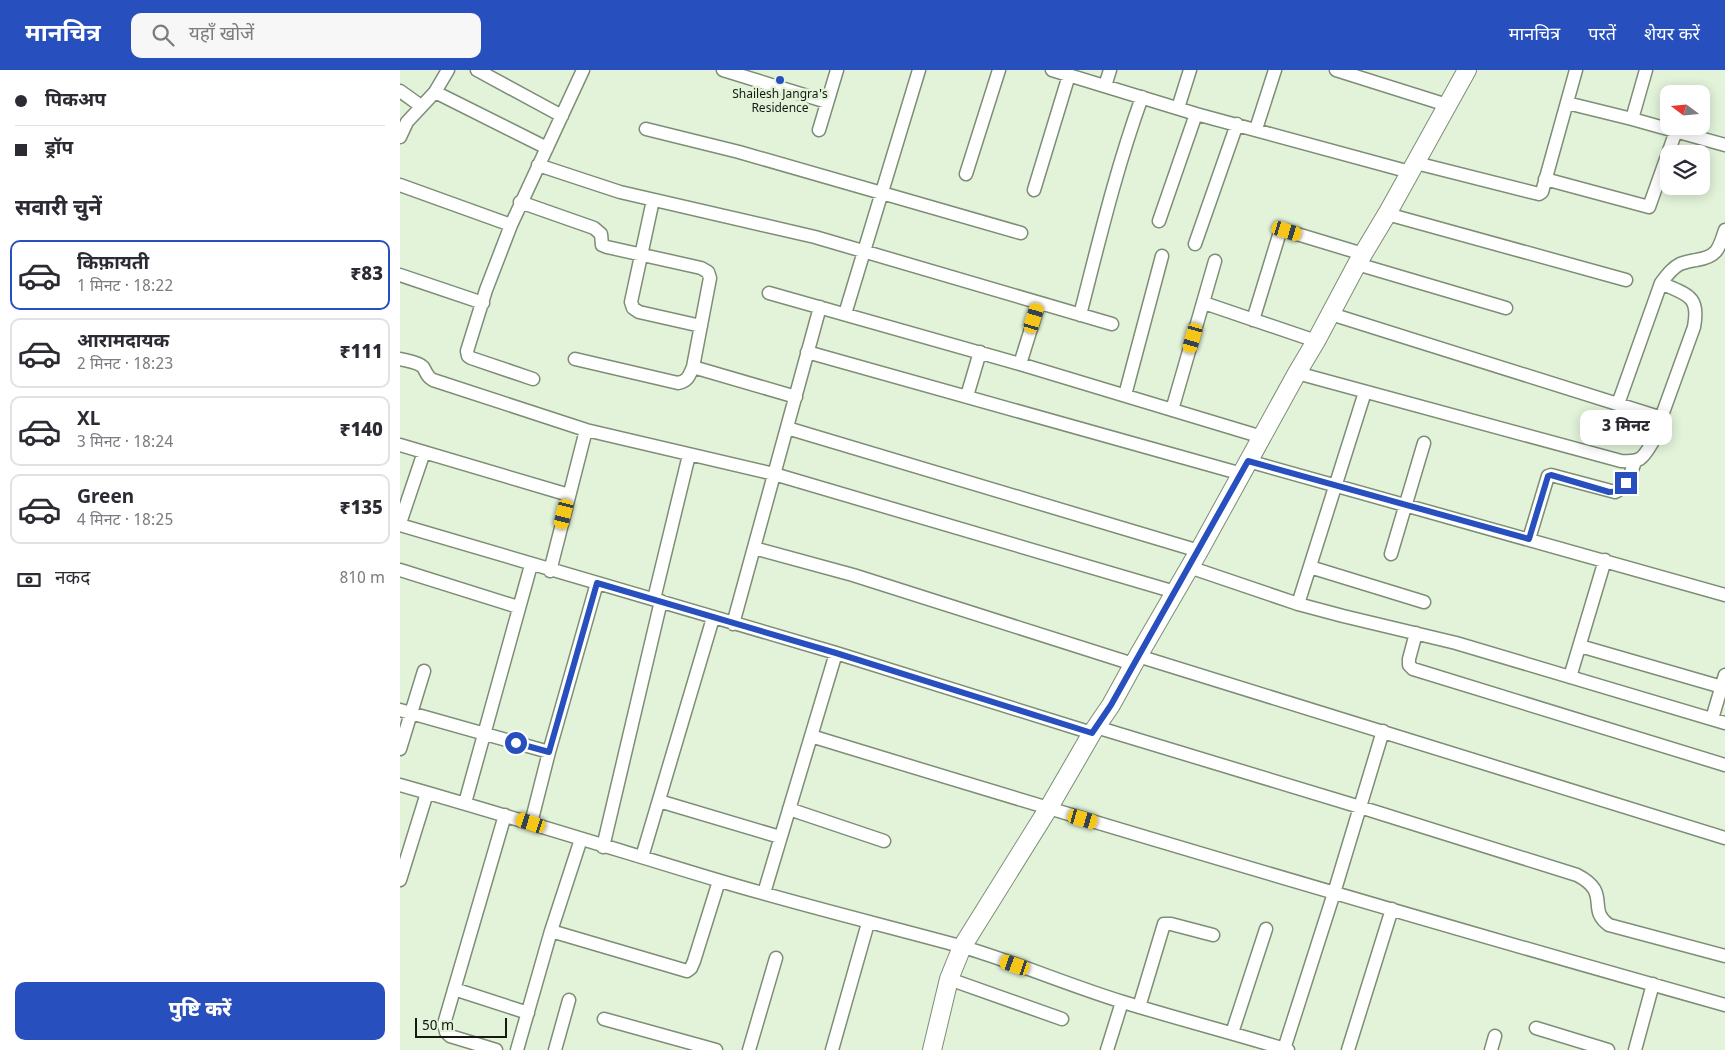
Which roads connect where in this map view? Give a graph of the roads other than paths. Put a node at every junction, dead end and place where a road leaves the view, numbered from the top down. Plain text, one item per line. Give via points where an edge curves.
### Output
1 (448, 70) edge
2 (477, 70) edge
3 (583, 70) edge
4 (724, 70) edge
5 (837, 70) edge
6 (919, 70) edge
7 (999, 70) edge
8 (1052, 70) edge
9 (1110, 70) edge
10 (1190, 70) edge
11 (1275, 70) edge
12 (1336, 70) edge
13 (1467, 70) edge
14 (1576, 70) edge
15 (1646, 70) edge
16 (1069, 75) junction
17 (1105, 86) junction
18 (400, 91) edge
19 (435, 92) junction
20 (1142, 97) junction
21 (827, 102) junction
22 (1566, 103) junction
23 (1448, 105) junction
24 (421, 106) junction
25 (1178, 108) junction
26 (1196, 114) junction
27 (562, 116) junction
28 (1632, 119) junction
29 (1237, 124) junction
30 (1660, 127) edge
31 (646, 129) dead end
32 (1256, 129) junction
33 (819, 130) dead end
34 (1675, 135) edge
35 (1692, 135) edge
36 (400, 137) edge
37 (1724, 143) edge
38 (547, 148) junction
39 (538, 165) junction
40 (1413, 167) junction
41 (966, 174) dead end
42 (1546, 179) junction
43 (400, 185) edge
44 (1034, 190) dead end
45 (881, 193) junction
46 (653, 200) junction
47 (520, 202) junction
48 (1387, 214) junction
49 (1159, 221) dead end
50 (511, 226) junction
51 (1725, 230) edge
52 (1021, 233) dead end
53 (1196, 244) dead end
54 (863, 251) junction
55 (641, 255) junction
56 (1162, 256) dead end
57 (1360, 259) junction
58 (1215, 261) dead end
59 (400, 275) edge
60 (1626, 280) dead end
61 (1661, 283) junction
62 (769, 293) dead end
63 (483, 303) junction
64 (1039, 303) junction
65 (1204, 303) junction
66 (820, 307) junction
67 (1506, 308) dead end
68 (845, 314) junction
69 (1331, 314) junction
70 (1080, 315) junction
71 (1253, 320) junction
72 (1112, 324) dead end
73 (701, 326) junction
74 (1316, 342) junction
75 (808, 352) junction
76 (980, 352) junction
77 (400, 359) edge
78 (575, 359) dead end
79 (1020, 364) junction
80 (693, 367) junction
81 (1296, 373) junction
82 (533, 379) dead end
83 (1365, 392) junction
84 (1125, 395) junction
85 (967, 396) junction
86 (796, 397) junction
87 (1618, 404) junction
88 (1172, 410) junction
89 (1662, 418) junction
90 (787, 428) junction
91 (586, 430) junction
92 (1262, 437) junction
93 (1424, 443) dead end
94 (400, 445) edge
95 (424, 452) junction
96 (689, 455) junction
97 (1636, 462) junction
98 (1245, 467) junction
99 (774, 474) junction
100 (1336, 484) junction
101 (569, 495) junction
102 (1406, 504) junction
103 (400, 524) edge
104 (1529, 539) junction
105 (754, 548) junction
106 (1199, 551) junction
107 (1391, 554) dead end
108 (1605, 560) junction
109 (531, 565) junction
110 (1188, 567) junction
111 (1310, 567) junction
112 (400, 570) edge
113 (550, 571) junction
114 (597, 583) junction
115 (1175, 592) junction
116 (1725, 595) edge
117 (657, 600) junction
118 (1424, 602) dead end
119 (1298, 604) junction
120 (518, 607) junction
121 (714, 618) junction
122 (733, 624) junction
123 (1416, 634) junction
124 (1580, 646) junction
125 (836, 653) junction
126 (1136, 660) junction
127 (424, 671) dead end
128 (1570, 677) junction
129 (1723, 681) edge
130 (405, 712) edge
131 (1712, 719) junction
132 (1725, 723) edge
133 (1094, 730) junction
134 (1382, 731) junction
135 (483, 734) junction
136 (811, 736) junction
137 (400, 749) edge
138 (549, 752) junction
139 (1725, 766) edge
140 (400, 785) edge
141 (427, 793) junction
142 (659, 801) junction
143 (465, 803) junction
144 (1360, 807) junction
145 (789, 809) junction
146 (1048, 809) junction
147 (505, 814) junction
148 (531, 823) junction
149 (780, 838) junction
150 (1725, 838) edge
151 (581, 839) junction
152 (884, 841) dead end
153 (603, 847) junction
154 (642, 857) junction
155 (400, 880) edge
156 (719, 881) junction
157 (764, 893) junction
158 (1334, 893) junction
159 (1392, 909) junction
160 (868, 923) junction
161 (1266, 929) dead end
162 (551, 931) junction
163 (1213, 935) dead end
164 (962, 947) junction
165 (1725, 956) edge
166 (776, 958) dead end
167 (948, 979) junction
168 (1653, 984) junction
169 (454, 989) junction
170 (569, 1000) dead end
171 (1122, 1002) junction
172 (1725, 1004) edge
173 (1139, 1007) junction
174 (528, 1013) junction
175 (604, 1019) dead end
176 (1062, 1019) dead end
177 (1536, 1028) dead end
178 (1232, 1033) junction
179 (1495, 1036) dead end
180 (1286, 1049) edge
181 (496, 1050) edge
182 (517, 1050) edge
183 (555, 1050) edge
184 (716, 1050) edge
185 (749, 1050) edge
186 (832, 1050) edge
187 (932, 1050) edge
188 (1107, 1050) edge
189 (1348, 1050) edge
190 (1490, 1050) edge
191 (1608, 1050) edge
192 (1635, 1050) edge

1 - 19 street
2 - 27 street
3 - 27 street
4 - 21 street
5 - 21 street
6 - 45 street
7 - 41 street
8 - 16 street
9 - 17 street
10 - 25 street
11 - 32 street
12 - 23 street
13 - 23 street
14 - 22 street
15 - 28 street
16 - 17 street
16 - 44 street
17 - 20 street
18 - 24 street
19 - 24 street
19 - 38 street
20 - 25 street
20 - 70 street via 1108,201
21 - 33 street
22 - 28 street
22 - 42 street
23 - 40 street
24 - 36 street via 407,122
25 - 26 street
26 - 29 street
26 - 49 street
27 - 38 street
28 - 30 street
29 - 32 street
29 - 53 street
31 - 45 street
32 - 40 street
34 - 42 street via 1650,207
35 - 37 street
38 - 39 street
39 - 46 street
39 - 47 street
40 - 42 street via 1536,195 1542,192
40 - 48 street
43 - 50 street
45 - 52 street
45 - 54 street
46 - 54 street
46 - 55 street
47 - 50 street
47 - 55 street via 594,228 600,234 602,245
48 - 57 street
48 - 60 street
50 - 63 street
51 - 61 street via 1714,254 1672,269
54 - 64 street
54 - 68 street
55 - 73 street via 708,272 710,278
55 - 73 street via 631,302 633,308
56 - 84 street
57 - 67 street
57 - 69 street
57 - 71 street via 1287,231 1280,232
58 - 65 street
59 - 63 street
61 - 87 street
61 - 89 street via 1691,298 1696,314
62 - 66 street
63 - 82 street via 468,356
64 - 70 street
64 - 79 street
65 - 71 street
65 - 88 street
66 - 68 street
66 - 75 street
68 - 76 street
69 - 74 street
69 - 87 street
70 - 72 street
71 - 74 street
73 - 80 street
74 - 81 street
75 - 85 street
75 - 86 street
76 - 79 street
76 - 85 street
77 - 91 street via 422,366 433,380
78 - 80 street via 678,383 689,377
79 - 84 street
80 - 86 street
81 - 83 street
81 - 92 street
83 - 97 street via 1620,461
83 - 100 street
84 - 88 street
85 - 98 street
86 - 90 street
87 - 89 street
88 - 92 street
89 - 97 street via 1652,443
90 - 99 street
90 - 106 street
91 - 96 street
91 - 101 street
92 - 98 street
93 - 102 street
94 - 95 street
95 - 101 street
95 - 103 street
96 - 99 street
96 - 117 street
97 - 104 street via 1626,483 1615,492 1548,476
98 - 100 street
98 - 106 street
99 - 105 street
99 - 115 street
100 - 102 street
100 - 111 street
101 - 113 street
102 - 104 street
102 - 107 street
103 - 109 street
104 - 108 street
105 - 122 street
105 - 126 street
106 - 110 street
108 - 116 street
108 - 124 street
109 - 113 street
109 - 120 street
110 - 115 street
110 - 119 street
111 - 118 street
111 - 119 street
112 - 120 street
113 - 114 street
114 - 117 street
114 - 138 street
115 - 126 street
117 - 121 street
117 - 153 street
119 - 123 street
120 - 135 street
121 - 122 street
121 - 142 street
122 - 125 street
123 - 128 street
123 - 139 street via 1408,659 1413,669
124 - 128 street
124 - 129 street
125 - 133 street
125 - 136 street
126 - 133 street
126 - 134 street
127 - 130 street
128 - 131 street
129 - 131 street
130 - 135 street
130 - 137 street
131 - 132 street
133 - 144 street
133 - 146 street
134 - 144 street
134 - 150 street
135 - 138 street
135 - 143 street
136 - 145 street
136 - 146 street
138 - 148 street
140 - 141 street
141 - 143 street
141 - 155 street
142 - 149 street
142 - 154 street
143 - 147 street
144 - 158 street
144 - 165 street via 1577,875 1594,888 1598,895 1599,914 1609,925
145 - 149 street
145 - 152 street
146 - 158 street
146 - 164 street
147 - 148 street
147 - 169 street
148 - 151 street
149 - 157 street
151 - 153 street
151 - 162 street
153 - 154 street
154 - 156 street
156 - 157 street
156 - 162 street via 694,962 686,971
157 - 160 street
158 - 159 street
158 - 180 street
159 - 168 street
159 - 189 street
160 - 164 street
160 - 186 street
161 - 178 street
162 - 174 street
163 - 173 street via 1164,924
164 - 167 street
164 - 171 street
166 - 185 street
167 - 176 street
167 - 187 street
168 - 172 street
168 - 192 street
169 - 174 street
169 - 181 street via 444,1024 446,1032
170 - 183 street
171 - 173 street
171 - 188 street
173 - 178 street
174 - 182 street
175 - 184 street
177 - 191 street
178 - 180 street
179 - 190 street

